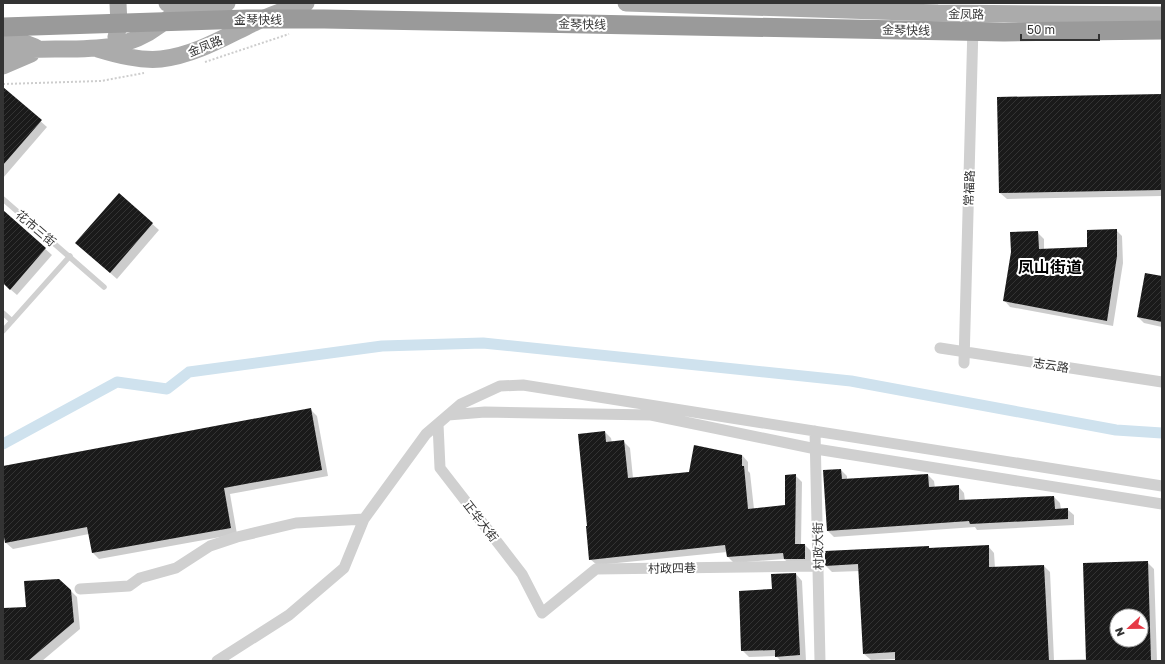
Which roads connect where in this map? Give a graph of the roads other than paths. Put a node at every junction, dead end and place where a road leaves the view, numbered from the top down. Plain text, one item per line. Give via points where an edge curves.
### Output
1 (118, 3) edge
2 (227, 3) edge
3 (306, 3) edge
4 (626, 3) edge
5 (176, 4) edge
6 (974, 14) junction
7 (1162, 15) edge
8 (3, 27) edge
9 (1162, 30) edge
10 (3, 37) edge
11 (40, 49) junction
12 (98, 49) junction
13 (3, 51) edge
14 (3, 66) edge
15 (3, 199) edge
16 (70, 256) junction
17 (104, 287) dead end
18 (3, 313) edge
19 (12, 321) junction
20 (3, 331) edge
21 (940, 348) dead end
22 (965, 351) junction
23 (964, 363) dead end
24 (1162, 382) edge
25 (448, 415) junction
26 (438, 424) junction
27 (816, 431) junction
28 (816, 449) junction
29 (1162, 486) edge
30 (1162, 504) edge
31 (364, 519) junction
32 (818, 566) junction
33 (80, 589) dead end
34 (542, 614) joint
35 (217, 661) edge
36 (820, 661) edge

1 - 12 main road via 117,36
2 - 5 main road via 196,8
3 - 12 main road, 金凤路 via 258,21 184,55 145,59
4 - 6 main road, 金凤路
5 - 12 main road via 167,20 140,37
6 - 7 main road, 金凤路
6 - 22 street, 常福路
8 - 9 highway, 金琴快线 via 247,19 1004,32
10 - 11 main road
11 - 12 main road
11 - 13 main road
11 - 14 main road
15 - 16 lane, 花市三街
16 - 17 lane, 花市三街
16 - 19 lane
18 - 19 lane
19 - 20 lane
21 - 22 street, 志云路
22 - 23 street, 常福路
22 - 24 street, 志云路
25 - 26 street
25 - 27 street via 460,404 500,386 523,385
25 - 28 street via 485,412 651,415
26 - 31 street via 426,434
26 - 34 street, 正华大街 via 440,468 522,574
27 - 28 street, 村政大街
27 - 29 street
28 - 30 street
28 - 32 street, 村政大街
31 - 33 street via 314,521 281,526 210,546 176,568 140,578 130,586
31 - 35 street via 344,568 289,616
32 - 34 street, 村政四巷 via 596,569
32 - 36 street, 村政大街

